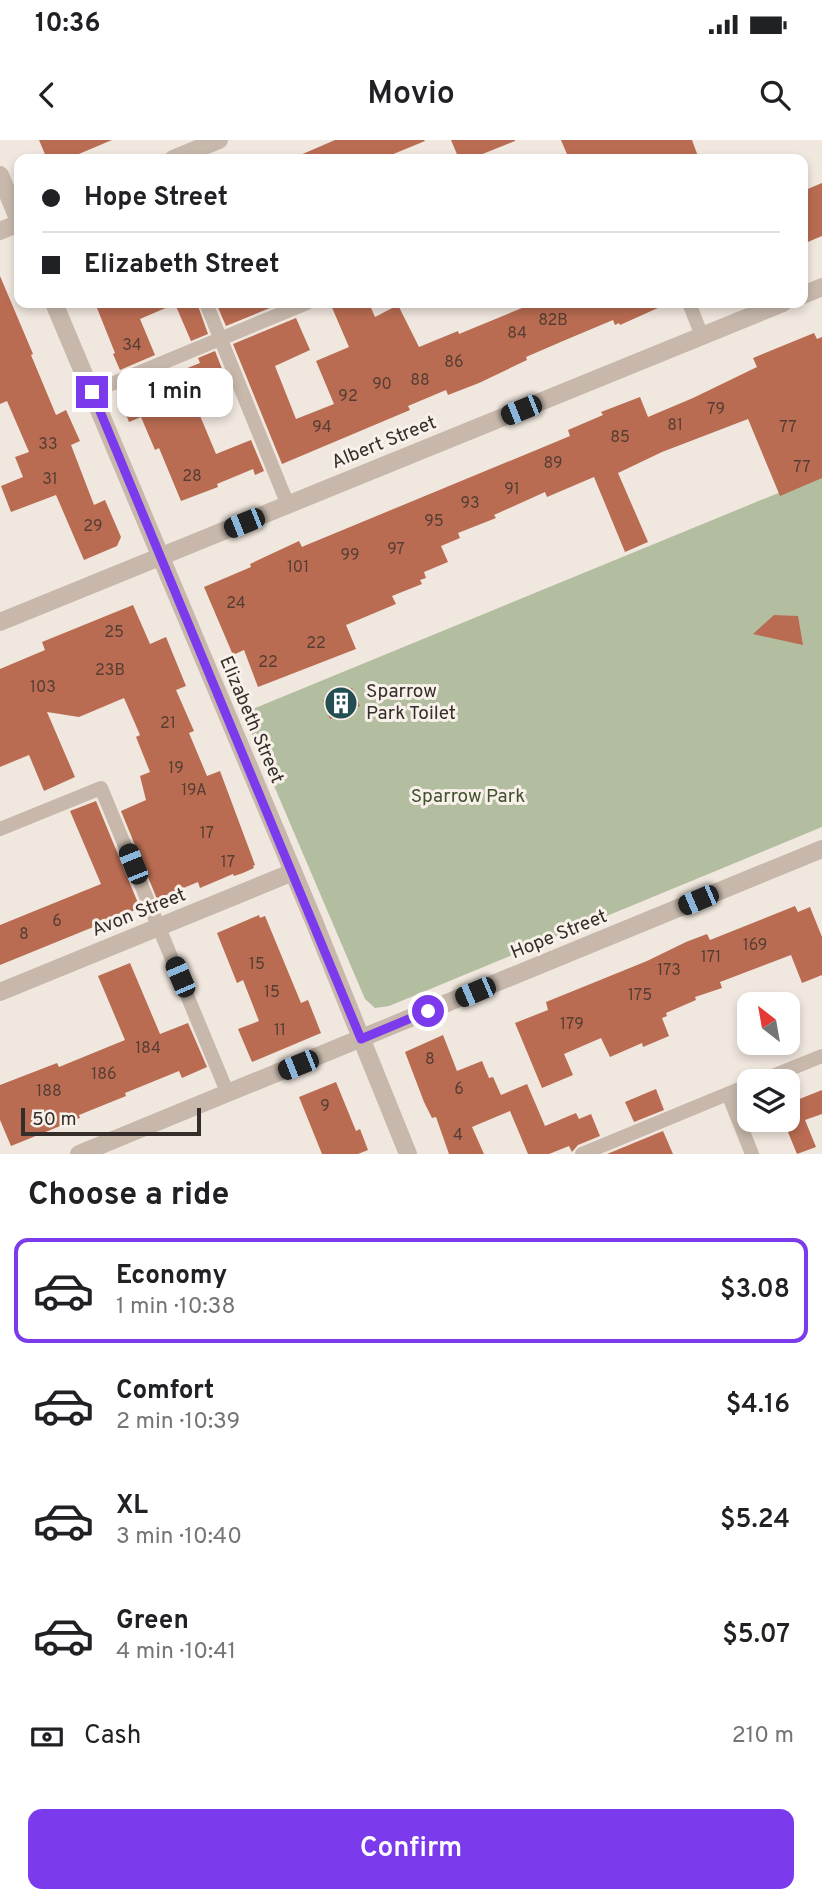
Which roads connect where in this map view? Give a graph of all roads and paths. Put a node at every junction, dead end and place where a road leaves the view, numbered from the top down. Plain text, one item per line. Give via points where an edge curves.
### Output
1 (219, 140) edge
2 (185, 154) edge
3 (0, 175) edge
4 (14, 210) edge
5 (56, 308) edge
6 (208, 308) edge
7 (295, 308) edge
8 (691, 308) edge
9 (771, 308) edge
10 (702, 336) junction
11 (221, 338) junction
12 (92, 392) junction
13 (288, 505) junction
14 (159, 557) junction
15 (0, 622) edge
16 (0, 829) edge
17 (822, 849) edge
18 (293, 872) junction
19 (159, 927) junction
20 (0, 992) edge
21 (361, 1039) junction
22 (822, 1056) edge
23 (790, 1069) edge
24 (737, 1090) edge
25 (228, 1094) junction
26 (728, 1094) junction
27 (79, 1154) edge
28 (408, 1154) edge
29 (582, 1154) edge
30 (752, 1154) edge

1 - 2 street
3 - 4 street
5 - 12 street, Elizabeth Street
6 - 11 lane
7 - 11 lane
8 - 10 lane
9 - 10 street, Albert Street
10 - 13 street, Albert Street
11 - 12 lane
11 - 13 lane
12 - 14 street, Elizabeth Street
13 - 14 street, Albert Street
14 - 15 street, Albert Street
14 - 18 street, Elizabeth Street
16 - 19 lane via 102,788
17 - 21 street, Hope Street
18 - 19 street, Avon Street
18 - 21 street, Elizabeth Street
19 - 20 street, Avon Street
19 - 25 lane
21 - 25 street, Hope Street
21 - 28 street, Elizabeth Street
22 - 23 lane
24 - 26 lane
25 - 27 street, Hope Street
26 - 29 lane
26 - 30 lane

